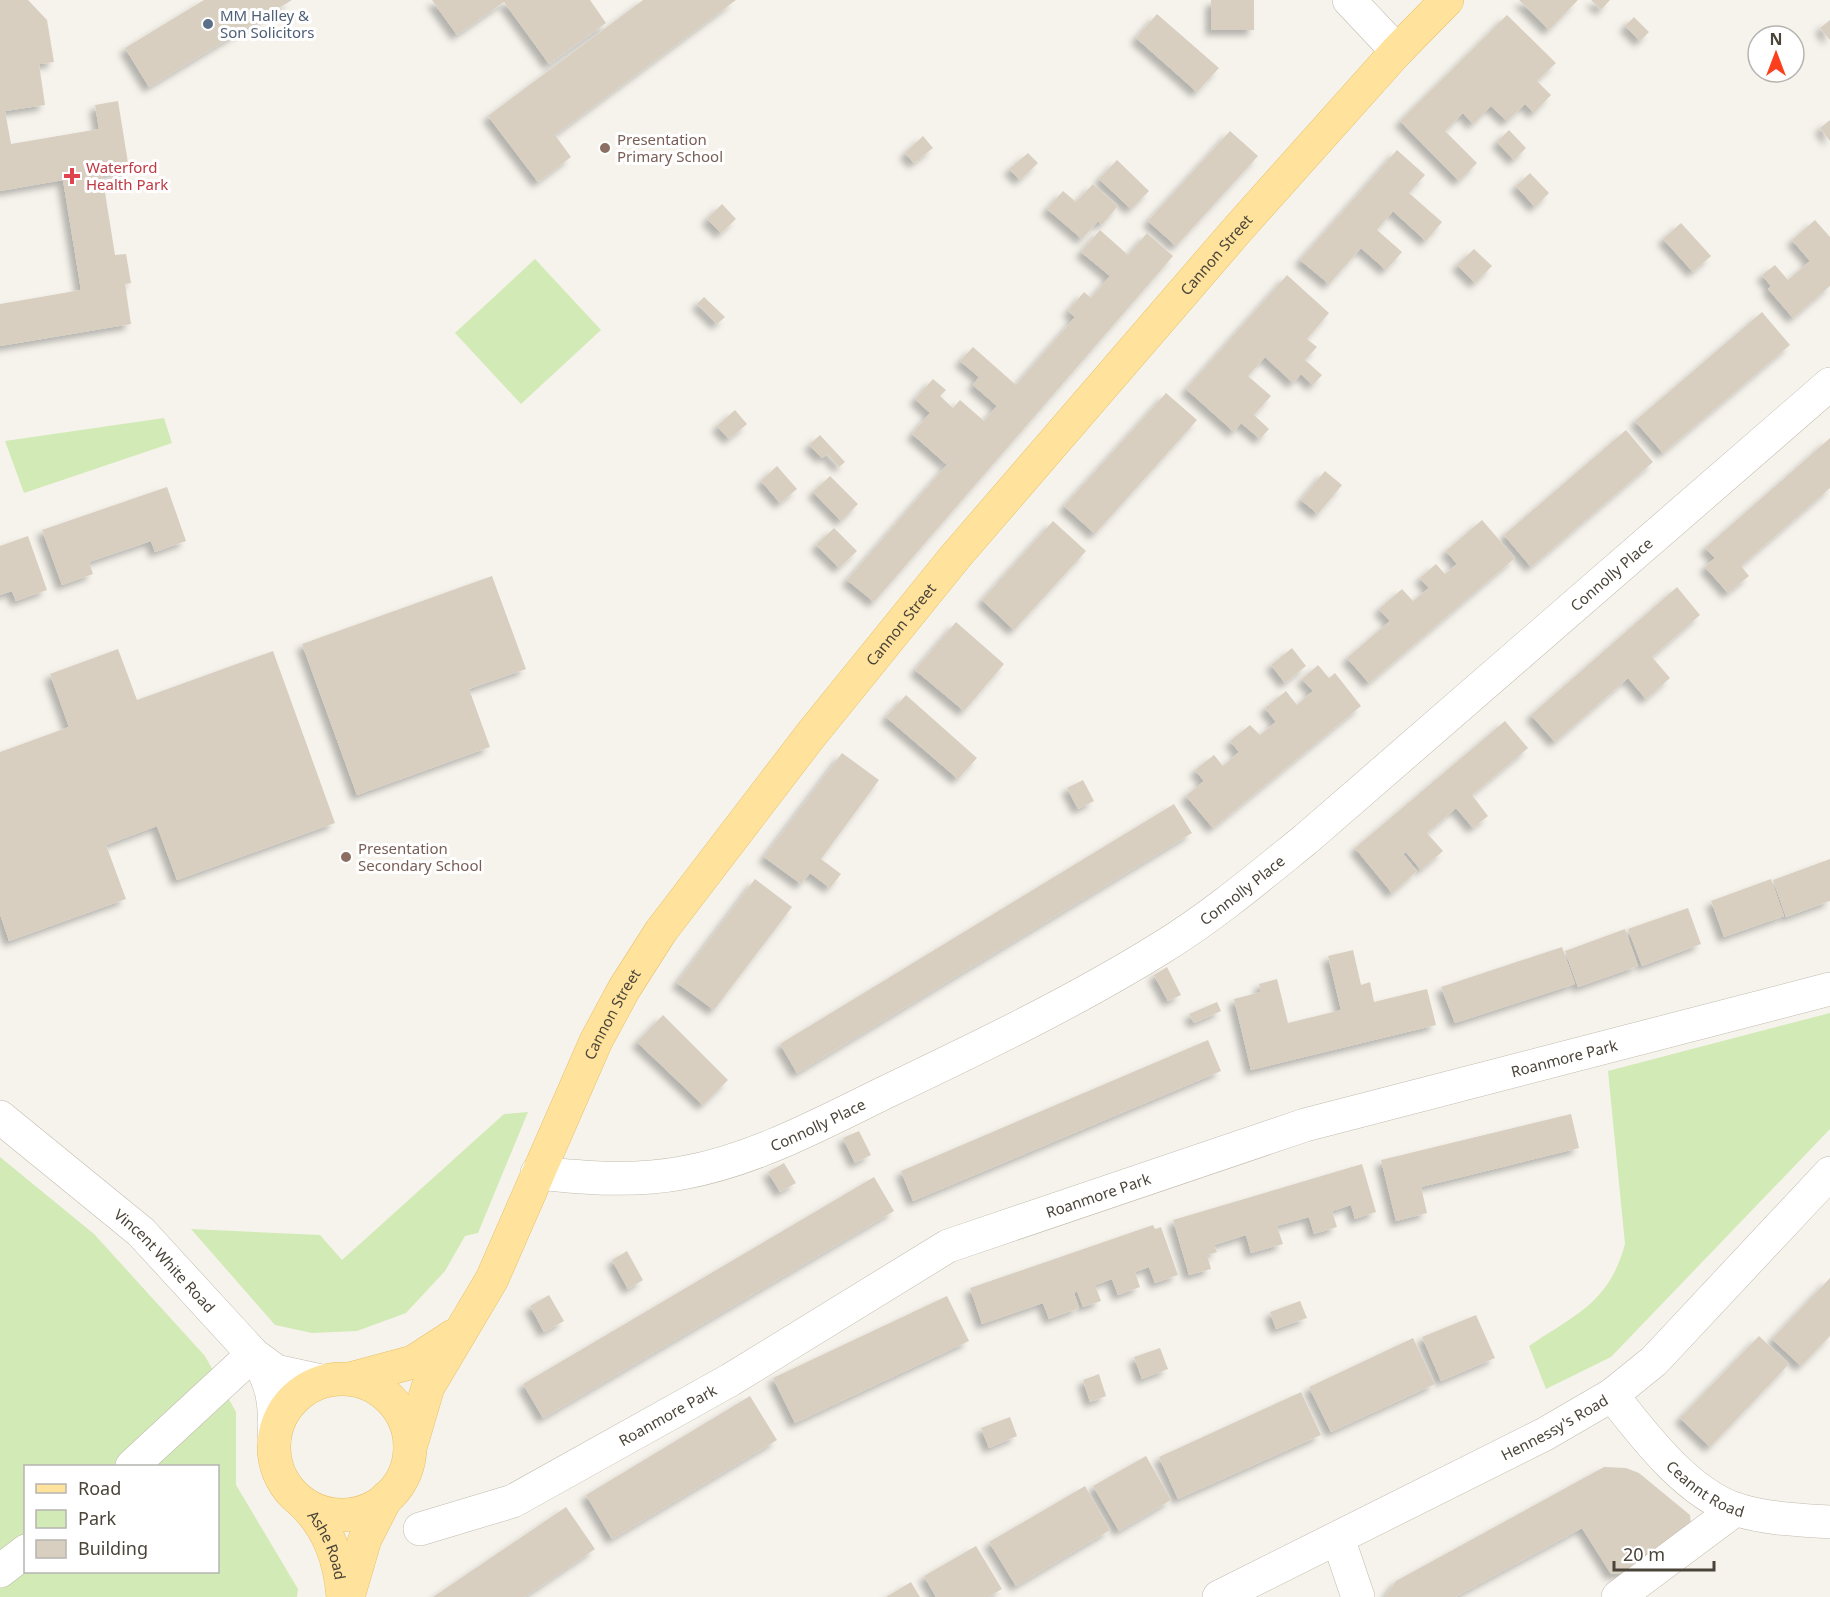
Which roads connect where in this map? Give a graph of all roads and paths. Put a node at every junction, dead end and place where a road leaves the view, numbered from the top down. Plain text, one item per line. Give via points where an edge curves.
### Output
1 (1349, 0) edge
2 (1448, 0) edge
3 (1397, 51) junction
4 (1830, 384) edge
5 (1830, 989) edge
6 (0, 1116) edge
7 (537, 1173) junction
8 (1830, 1173) edge
9 (465, 1324) junction
10 (253, 1354) junction
11 (336, 1380) junction
12 (1612, 1395) junction
13 (274, 1441) junction
14 (410, 1448) junction
15 (134, 1465) edge
16 (386, 1498) junction
17 (298, 1499) junction
18 (1736, 1509) junction
19 (1830, 1521) edge
20 (420, 1529) dead end
21 (1338, 1538) junction
22 (24, 1553) edge
23 (0, 1571) edge
24 (343, 1597) edge
25 (348, 1597) edge
26 (1219, 1597) edge
27 (1358, 1597) edge
28 (1618, 1597) edge

1 - 3 street
2 - 3 main road, Cannon Street
3 - 7 main road, Cannon Street via 962,548 734,833 661,931 624,989 587,1060
4 - 7 street, Connolly Place via 1314,832 1233,898 1161,948 1083,993 919,1076 751,1153 659,1177
5 - 20 street, Roanmore Park via 1305,1125 948,1246 730,1380 513,1502
6 - 10 street, Vincent White Road via 141,1232
7 - 9 main road, Cannon Street via 492,1279
8 - 12 street, Hennessy's Road via 1654,1361
9 - 11 main road, Cannon Street via 444,1344 413,1362
9 - 14 main road, Cannon Street via 428,1387
10 - 11 street via 276,1371
10 - 13 street, Vincent White Road via 273,1393
10 - 15 street
11 - 13 main road via 298,1394 276,1427
11 - 14 main road via 377,1388 398,1408 409,1434
12 - 18 street, Ceannt Road via 1682,1474
12 - 21 street, Hennessy's Road via 1545,1434
13 - 17 main road via 281,1479
14 - 16 main road via 403,1476
16 - 17 main road via 349,1514 322,1512
16 - 25 main road, Ashe Road via 365,1539
17 - 24 main road, Ashe Road via 317,1518 332,1543
18 - 19 street, Ceannt Road via 1777,1518
18 - 28 street
21 - 26 street, Hennessy's Road
21 - 27 street
22 - 23 street

